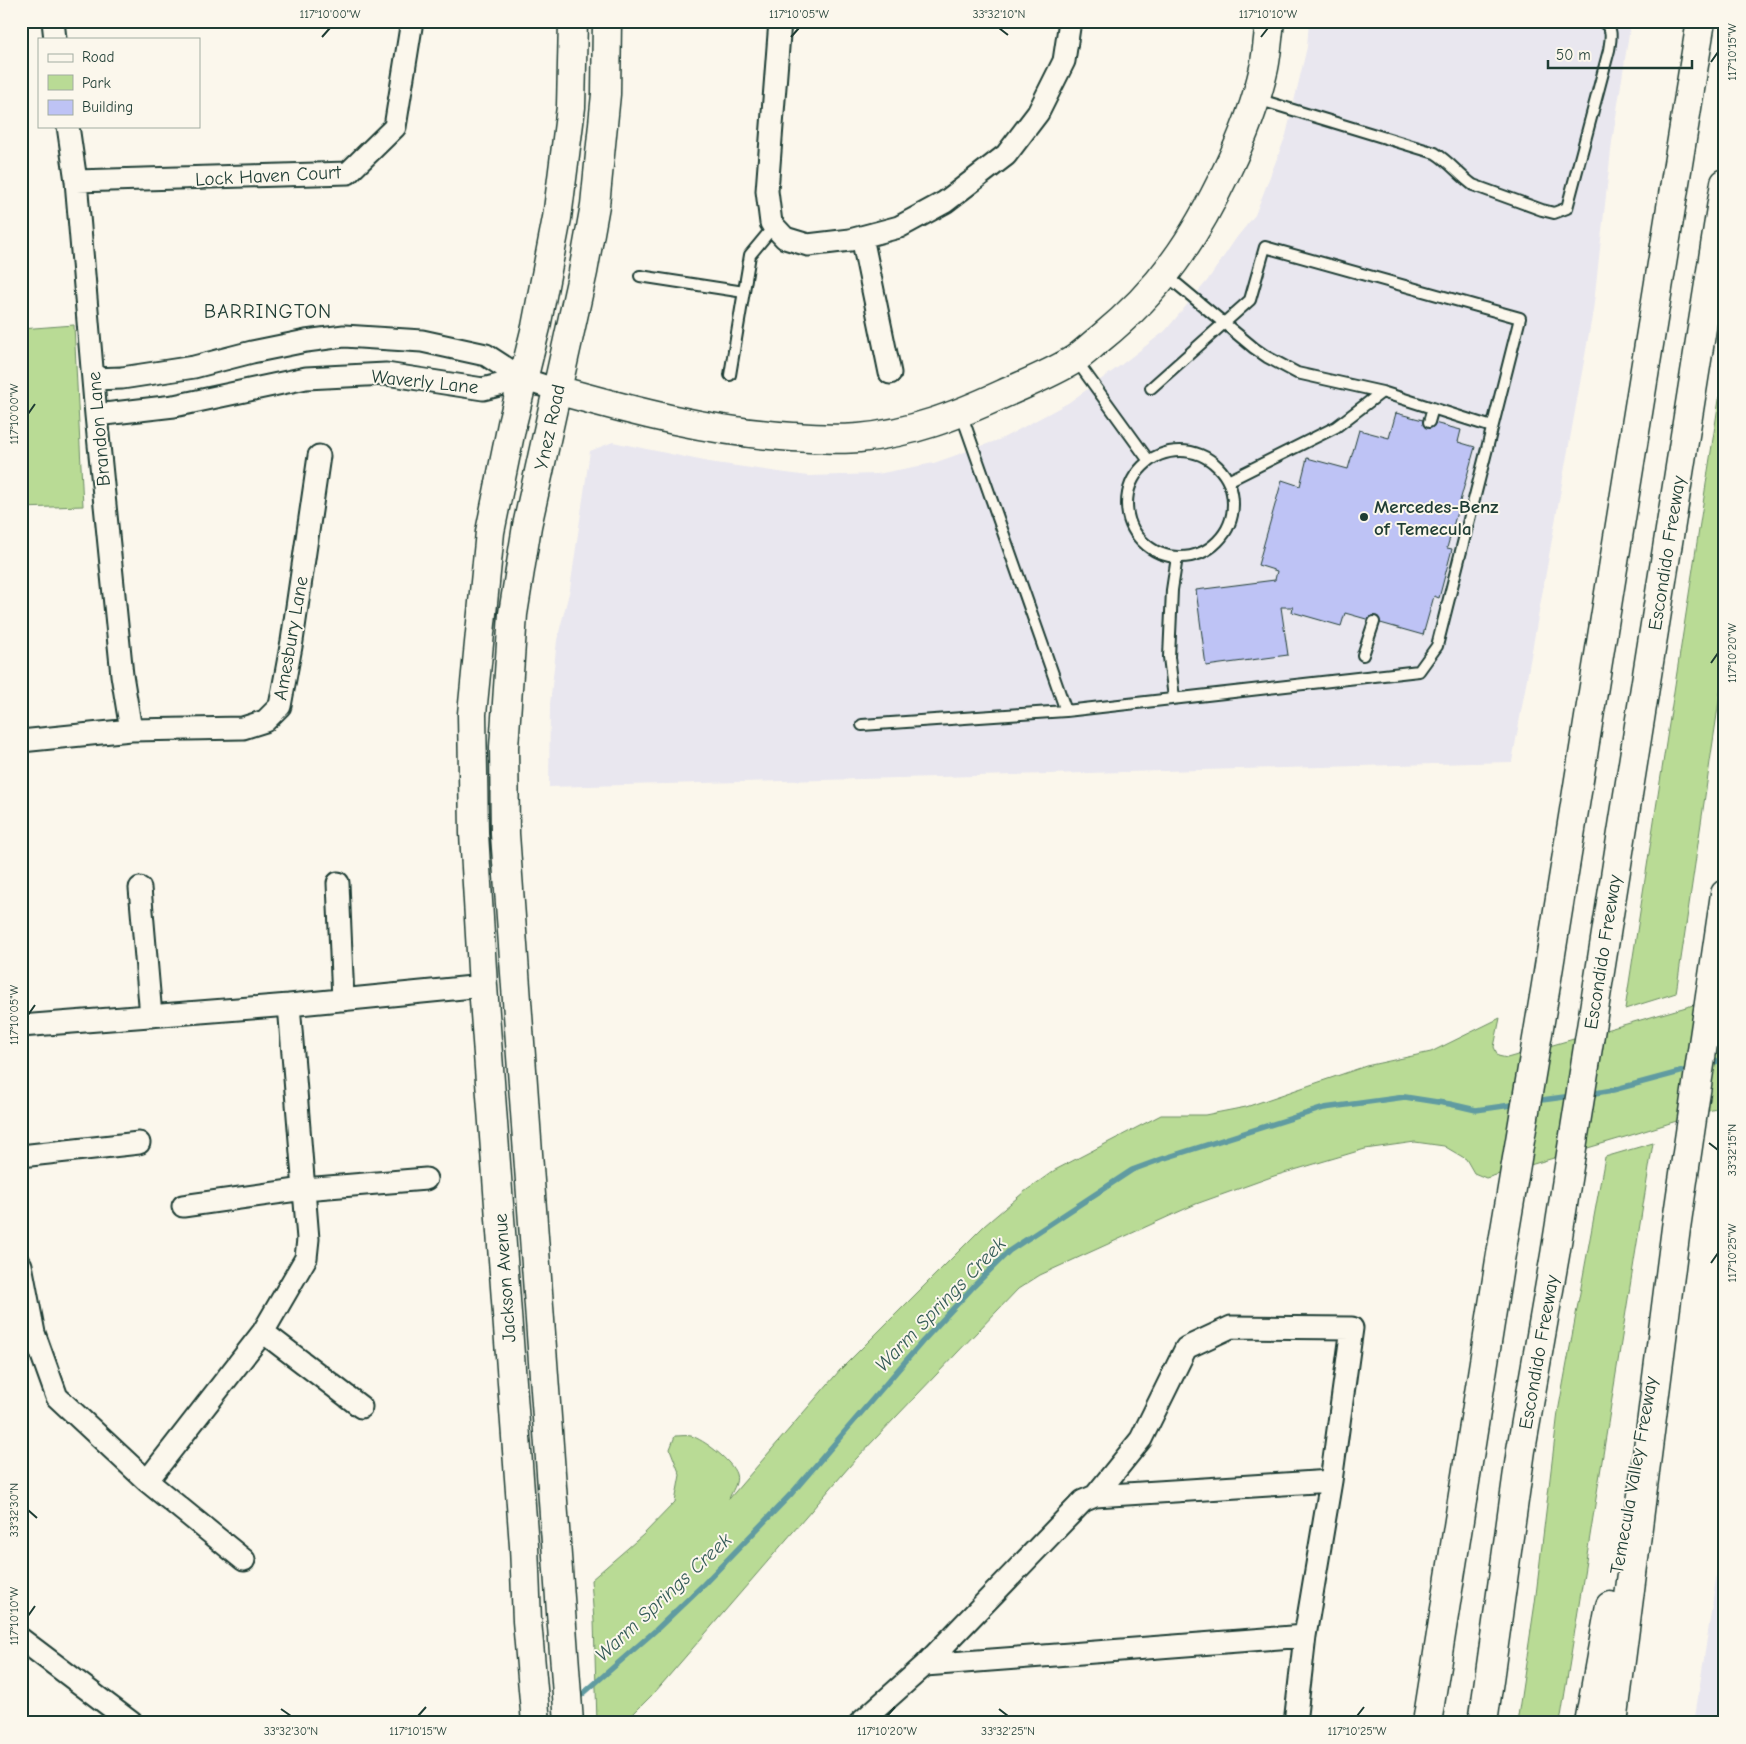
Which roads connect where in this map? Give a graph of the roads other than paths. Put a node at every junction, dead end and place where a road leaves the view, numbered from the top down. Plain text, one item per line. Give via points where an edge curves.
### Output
1 (53, 21) edge
2 (410, 21) edge
3 (573, 21) edge
4 (608, 21) edge
5 (780, 21) edge
6 (1070, 21) edge
7 (1270, 21) edge
8 (1600, 21) edge
9 (1701, 21) edge
10 (55, 38) edge
11 (1256, 98) junction
12 (68, 128) edge
13 (76, 181) junction
14 (1725, 183) edge
15 (774, 226) junction
16 (862, 237) junction
17 (1165, 274) junction
18 (640, 276) dead end
19 (744, 292) junction
20 (1224, 323) junction
21 (1075, 359) junction
22 (890, 373) dead end
23 (730, 375) dead end
24 (93, 379) junction
25 (523, 379) junction
26 (1151, 388) dead end
27 (557, 390) junction
28 (1382, 392) junction
29 (1433, 408) junction
30 (961, 414) junction
31 (96, 415) junction
32 (1429, 422) dead end
33 (1492, 427) junction
34 (319, 456) dead end
35 (1148, 460) junction
36 (1228, 481) junction
37 (1176, 558) junction
38 (1374, 622) dead end
39 (1363, 655) dead end
40 (1174, 698) junction
41 (1066, 710) junction
42 (862, 725) dead end
43 (131, 730) junction
44 (21, 741) edge
45 (474, 834) joint
46 (506, 834) joint
47 (338, 883) dead end
48 (140, 888) dead end
49 (1725, 894) edge
50 (483, 986) junction
51 (343, 1000) junction
52 (289, 1005) junction
53 (151, 1016) junction
54 (21, 1026) edge
55 (139, 1143) dead end
56 (528, 1154) junction
57 (21, 1156) edge
58 (495, 1157) junction
59 (426, 1179) dead end
60 (304, 1189) junction
61 (183, 1206) dead end
62 (1676, 1228) junction
63 (21, 1265) edge
64 (263, 1332) junction
65 (28, 1334) edge
66 (361, 1407) dead end
67 (146, 1481) junction
68 (1331, 1481) junction
69 (1095, 1496) junction
70 (244, 1560) dead end
71 (1305, 1636) junction
72 (21, 1639) edge
73 (926, 1665) junction
74 (132, 1723) edge
75 (536, 1723) edge
76 (569, 1723) edge
77 (860, 1723) edge
78 (1295, 1723) edge
79 (1427, 1723) edge
80 (1483, 1723) edge
81 (1589, 1723) edge
82 (1612, 1723) edge

1 - 10 street
2 - 13 street, Lock Haven Court via 395,127 348,173
3 - 25 main road, Ynez Road via 570,107 557,218
4 - 27 main road, Ynez Road via 606,94 596,205
5 - 15 street via 767,191
6 - 16 street via 1064,61 1038,113 1006,155 945,202 899,228
7 - 11 main road
8 - 11 lane via 1609,27 1609,50 1568,208 1554,212 1473,185 1435,153
9 - 79 main road
11 - 17 main road via 1242,139 1214,198 1191,239
12 - 13 street, Brandon Lane
13 - 24 street, Brandon Lane
14 - 80 main road, Escondido Freeway via 1555,1255 1520,1450
15 - 16 street via 785,238 808,244
15 - 19 lane via 750,255
16 - 22 street
17 - 20 lane
17 - 21 main road via 1127,316
18 - 19 lane
19 - 23 lane
20 - 26 lane
20 - 28 lane via 1266,357 1297,374
20 - 33 lane via 1250,300 1265,247 1520,318
21 - 30 main road
21 - 35 lane
24 - 25 street, Waverly Lane via 194,368 252,352 344,336 422,341 486,355
24 - 31 street, Brandon Lane
25 - 27 street
25 - 31 street, Waverly Lane via 483,389 386,374 306,378 174,406
25 - 45 main road, Ynez Road via 490,532 483,584 472,714
27 - 30 main road via 703,427 823,438 858,438 919,428
27 - 46 main road, Ynez Road via 527,526 513,614 504,747
28 - 29 lane
28 - 36 lane via 1336,427
29 - 32 lane
29 - 33 lane
30 - 41 lane
31 - 43 street, Brandon Lane via 122,675
33 - 40 lane via 1437,646 1419,671
34 - 43 street, Amesbury Lane via 280,706 265,721 244,728
35 - 36 lane via 1177,451 1193,452 1220,468
35 - 37 lane via 1129,486 1126,502 1128,519 1146,546
36 - 37 lane via 1233,499 1232,517 1224,534 1211,547 1195,555
37 - 40 lane via 1169,657
38 - 39 lane
40 - 41 lane
41 - 42 lane
43 - 44 street, Amesbury Lane
45 - 50 main road, Jackson Avenue
46 - 56 main road, Jackson Avenue
47 - 51 street
48 - 53 street
49 - 62 main road
50 - 51 street
50 - 58 main road, Jackson Avenue
51 - 52 street
52 - 53 street
52 - 60 street
53 - 54 street
55 - 57 street
56 - 58 main road
56 - 76 main road, Jackson Avenue
58 - 75 main road, Jackson Avenue
59 - 60 street
60 - 61 street
60 - 64 street via 308,1239 306,1258
62 - 81 main road, Temecula Valley Freeway
62 - 82 main road
63 - 65 street
64 - 66 street
64 - 67 street
65 - 67 street via 57,1397
67 - 70 street
68 - 69 street
68 - 69 street via 1352,1328 1231,1327 1186,1348 1141,1439
68 - 71 street
69 - 73 street via 1083,1501
71 - 73 street
71 - 78 street
72 - 74 street
73 - 77 street

